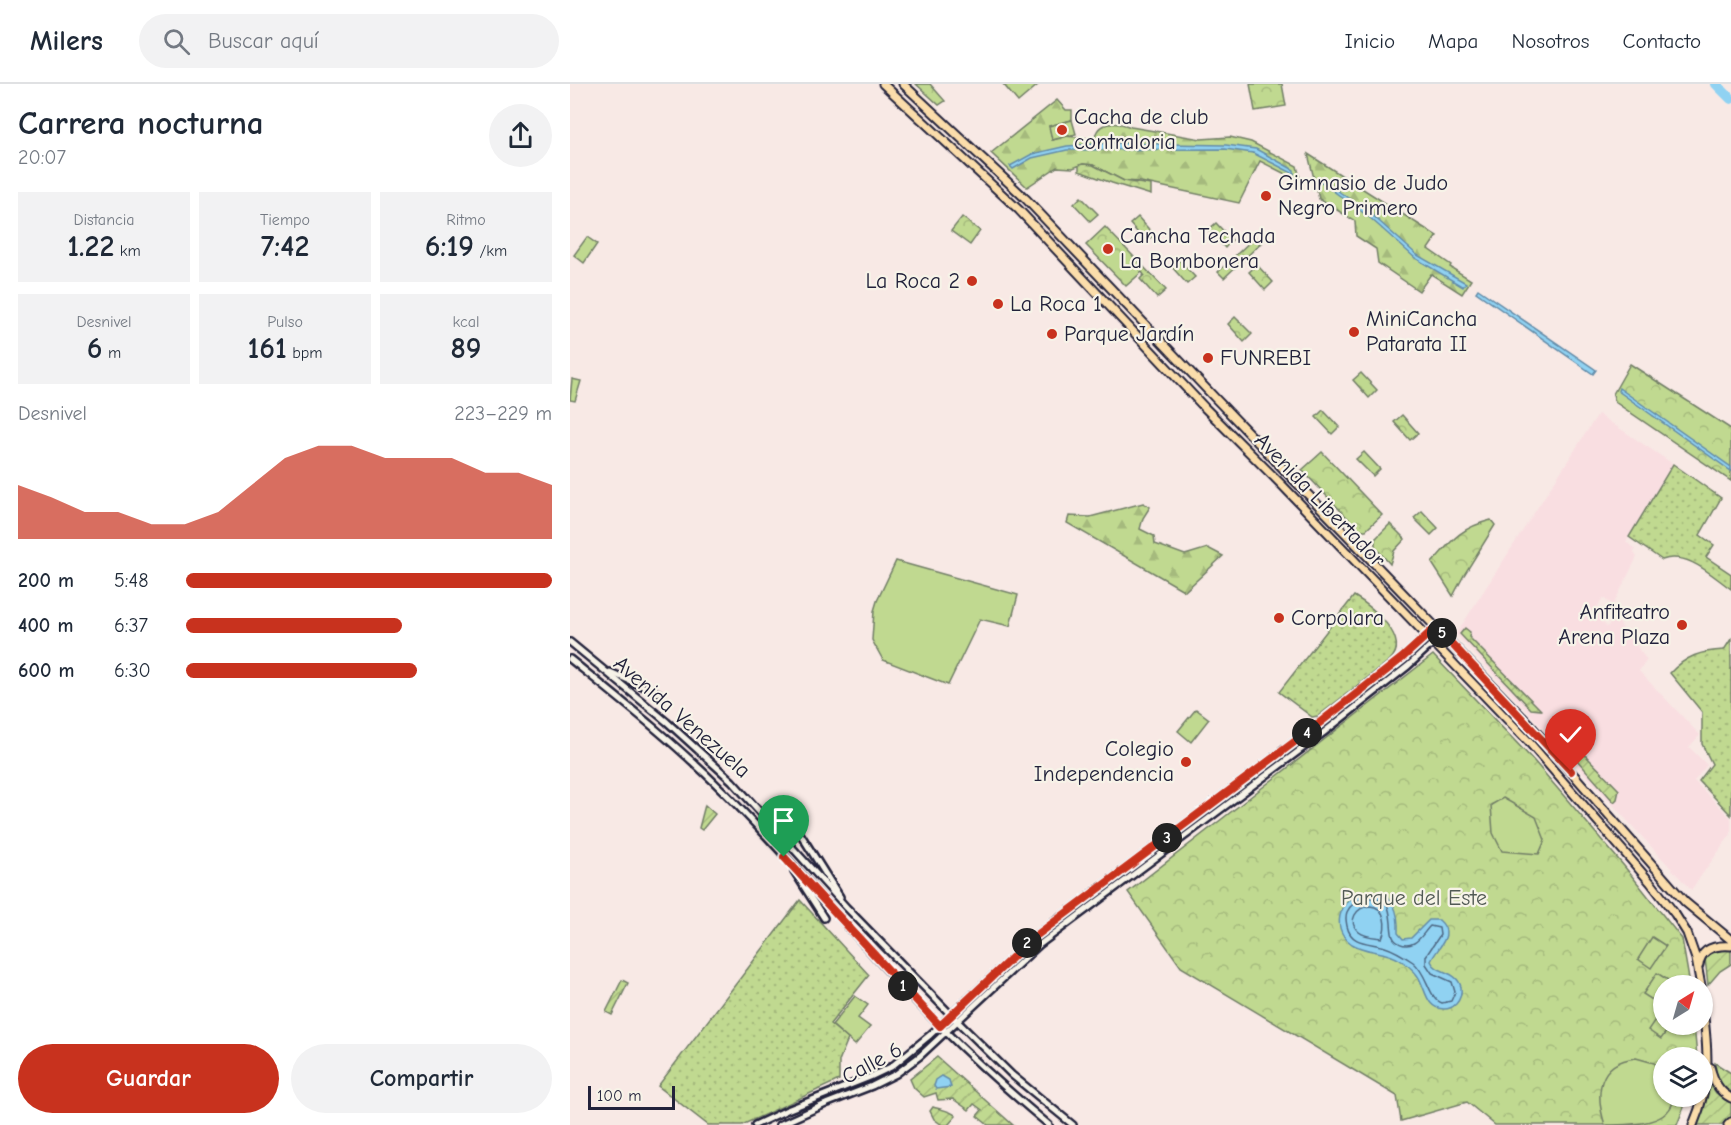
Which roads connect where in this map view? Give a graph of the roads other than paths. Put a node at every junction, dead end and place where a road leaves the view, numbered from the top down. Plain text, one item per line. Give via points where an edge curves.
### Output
1 (883, 84) edge
2 (903, 84) edge
3 (1436, 627) junction
4 (1443, 634) junction
5 (1428, 636) junction
6 (570, 642) edge
7 (1434, 643) junction
8 (570, 661) edge
9 (600, 666) junction
10 (658, 693) dead end
11 (796, 827) dead end
12 (784, 857) junction
13 (847, 908) junction
14 (824, 918) dead end
15 (1731, 939) edge
16 (1731, 946) edge
17 (1698, 968) junction
18 (1699, 975) edge
19 (951, 1014) junction
20 (957, 1021) junction
21 (940, 1026) junction
22 (947, 1033) junction
23 (1713, 1077) edge
24 (1731, 1098) edge
25 (1701, 1107) edge
26 (755, 1125) edge
27 (779, 1125) edge
28 (1049, 1125) edge
29 (1073, 1125) edge
30 (1693, 1125) edge

1 - 5 main road, Avenida Libertador via 1019,210 1190,393
2 - 3 main road, Avenida Libertador via 1026,199
3 - 4 main road, Avenida Libertador
3 - 5 street
4 - 7 street, Calle 6
4 - 15 main road, Avenida Libertador via 1531,726 1685,902
5 - 7 main road, Avenida Libertador
5 - 19 street via 1313,728 1033,938
6 - 9 street, Avenida Venezuela
7 - 17 main road, Avenida Libertador via 1528,741 1651,883 1687,933
7 - 20 street, Calle 6 via 1323,733 1039,945
8 - 12 street, Avenida Venezuela via 693,761
9 - 10 street
9 - 13 street, Avenida Venezuela via 732,781
11 - 13 street
12 - 14 street
12 - 21 street, Avenida Venezuela
13 - 19 street, Avenida Venezuela
16 - 17 main road via 1708,948
17 - 18 main road, Avenida Libertador
19 - 20 street, Avenida Venezuela
19 - 21 street
20 - 22 street, Calle 6
20 - 29 street, Avenida Venezuela via 1012,1075
21 - 22 street, Avenida Venezuela
21 - 26 street via 891,1067
22 - 27 street, Calle 6 via 896,1074
22 - 28 street, Avenida Venezuela
23 - 24 main road via 1716,1086
25 - 30 main road

